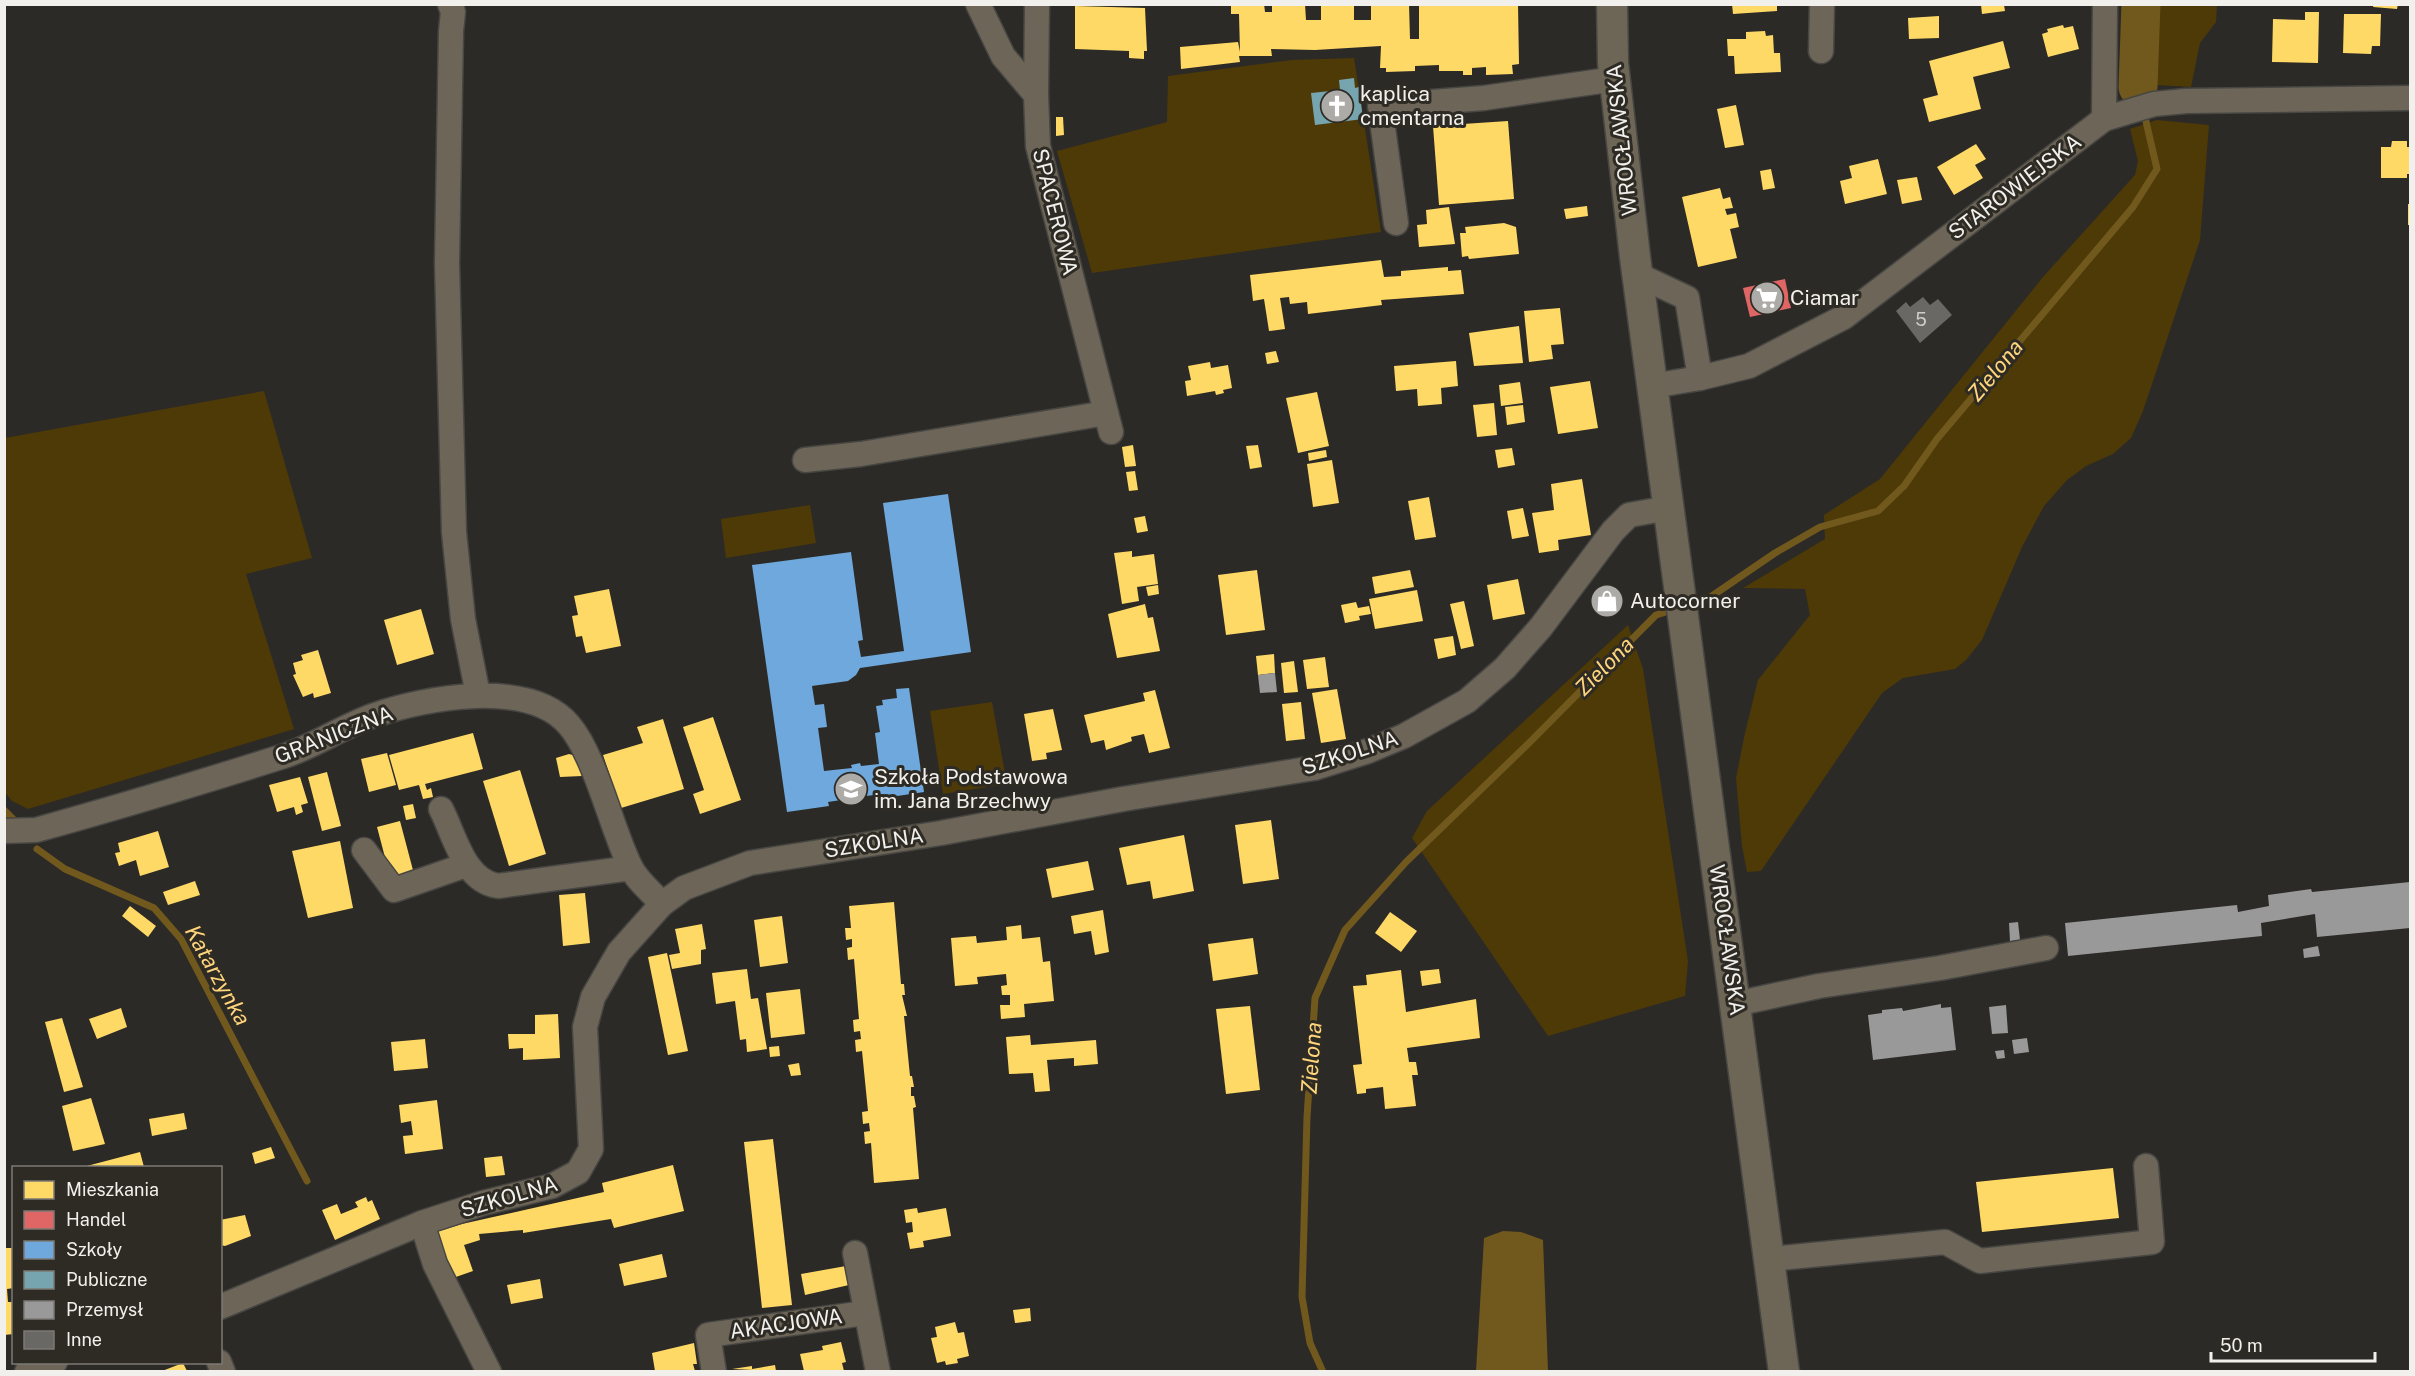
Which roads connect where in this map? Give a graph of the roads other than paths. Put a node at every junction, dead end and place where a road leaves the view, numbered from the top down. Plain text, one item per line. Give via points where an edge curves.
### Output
1 (978, 4) edge
2 (1037, 4) edge
3 (1612, 4) edge
4 (1822, 4) edge
5 (2106, 4) edge
6 (459, 7) edge
7 (1821, 51) dead end
8 (1615, 79) junction
9 (1036, 95) junction
10 (2410, 98) edge
11 (2114, 117) junction
12 (1396, 224) dead end
13 (1638, 275) junction
14 (1700, 378) junction
15 (1652, 386) junction
16 (805, 460) dead end
17 (1669, 508) junction
18 (478, 695) junction
19 (441, 809) dead end
20 (4, 831) edge
21 (364, 850) dead end
22 (466, 865) junction
23 (631, 868) junction
24 (662, 904) junction
25 (2046, 948) dead end
26 (1735, 1004) junction
27 (2146, 1166) dead end
28 (422, 1223) junction
29 (855, 1253) dead end
30 (1770, 1259) junction
31 (222, 1306) edge
32 (865, 1313) junction
33 (49, 1364) edge
34 (27, 1371) edge
35 (489, 1371) edge
36 (714, 1371) edge
37 (878, 1371) edge
38 (1784, 1371) edge

1 - 9 street via 1003,56
2 - 9 street, SPACEROWA
3 - 8 main road, WROCŁAWSKA
4 - 7 street
5 - 11 street
6 - 18 street via 451,31 447,263 454,531 463,619
8 - 12 street via 1484,98 1380,106
8 - 13 main road, WROCŁAWSKA
9 - 16 street, SPACEROWA via 1038,146 1109,423
10 - 11 street, STAROWIEJSKA via 2154,104
11 - 14 street, STAROWIEJSKA via 1844,317 1749,366
13 - 14 street via 1687,298
13 - 15 main road, WROCŁAWSKA
14 - 15 street, STAROWIEJSKA
15 - 17 main road, WROCŁAWSKA
17 - 24 street, SZKOLNA via 1629,515 1541,627 1505,668 1467,701 1368,751 1314,768 750,862 684,888
17 - 26 main road, WROCŁAWSKA
18 - 20 street, GRANICZNA via 439,699 375,715 288,755 36,830
18 - 23 street, GRANICZNA via 545,707 568,724 590,764
19 - 22 street
21 - 22 street via 394,890
22 - 23 street via 485,885 498,886
23 - 24 street, GRANICZNA
24 - 28 street, SZKOLNA via 619,952 602,978 588,1012 585,1042 591,1149 585,1163 562,1183
25 - 26 street
26 - 30 main road, WROCŁAWSKA
27 - 30 street via 2152,1242 1980,1261 1945,1242
28 - 31 street, SZKOLNA
28 - 35 street via 435,1264
29 - 32 street
30 - 38 main road, WROCŁAWSKA
32 - 36 street, AKACJOWA via 708,1335
32 - 37 street
33 - 34 street

